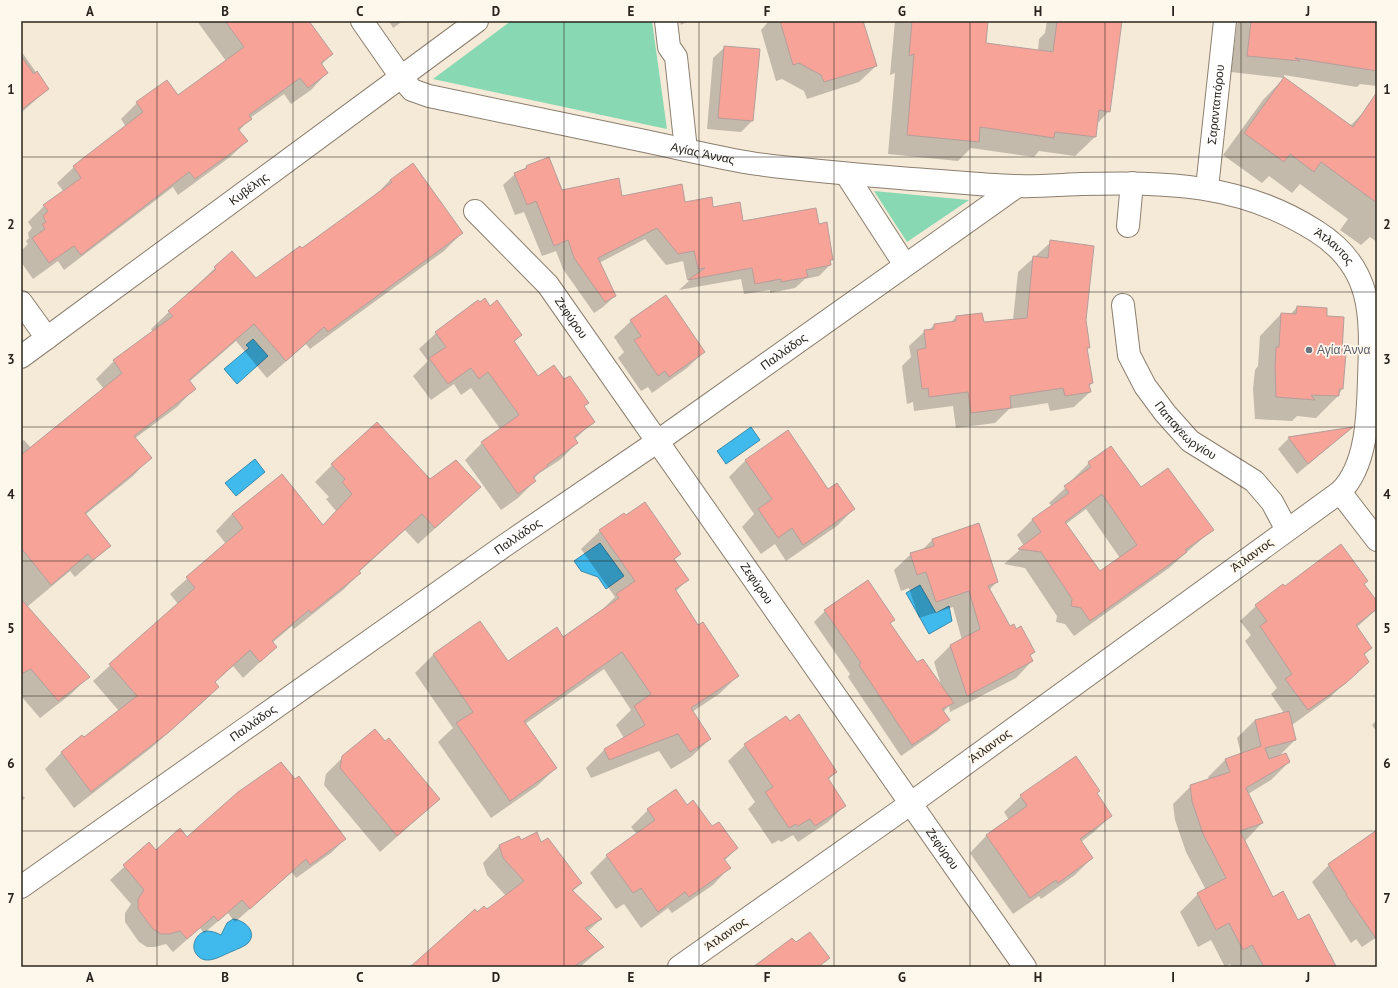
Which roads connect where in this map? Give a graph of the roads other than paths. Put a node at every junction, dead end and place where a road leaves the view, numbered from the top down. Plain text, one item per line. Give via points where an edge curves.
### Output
1 (362, 21) edge
2 (477, 21) edge
3 (666, 21) edge
4 (1225, 21) edge
5 (401, 77) junction
6 (686, 150) junction
7 (846, 174) junction
8 (1132, 184) junction
9 (1016, 186) junction
10 (1207, 188) junction
11 (475, 211) dead end
12 (1128, 226) dead end
13 (905, 265) junction
14 (21, 302) edge
15 (1123, 305) dead end
16 (47, 338) junction
17 (21, 357) edge
18 (1373, 403) edge
19 (658, 441) junction
20 (1340, 492) junction
21 (1287, 530) junction
22 (1377, 540) edge
23 (910, 804) junction
24 (21, 887) edge
25 (679, 967) edge
26 (1025, 967) edge

1 - 5 street, Αγίας Άννας
2 - 5 street, Κυβέλης
3 - 6 street via 669,47 676,57
4 - 10 street, Σαρανταπόρου
5 - 6 street, Αγίας Άννας via 412,90 429,96
5 - 16 street, Κυβέλης
6 - 7 street, Αγίας Άννας via 757,164
7 - 9 street, Αγίας Άννας
7 - 13 street
8 - 9 street, Άτλαντος
8 - 10 street, Άτλαντος
8 - 12 street
9 - 13 street, Παλλάδος
10 - 18 street, Άτλαντος via 1280,210 1319,232 1345,253 1356,270 1366,294 1371,323
11 - 19 street, Ζεφύρου via 548,285
13 - 19 street, Παλλάδος
14 - 16 street
15 - 21 street, Παπαγεωργίου via 1129,355 1145,386 1190,441 1254,481 1272,502
16 - 17 street, Κυβέλης
18 - 20 street, Άτλαντος via 1360,460 1350,482
19 - 23 street, Ζεφύρου
19 - 24 street, Παλλάδος via 504,546
20 - 21 street, Άτλαντος
20 - 22 street
21 - 23 street, Άτλαντος
23 - 25 street, Άτλαντος
23 - 26 street, Ζεφύρου

